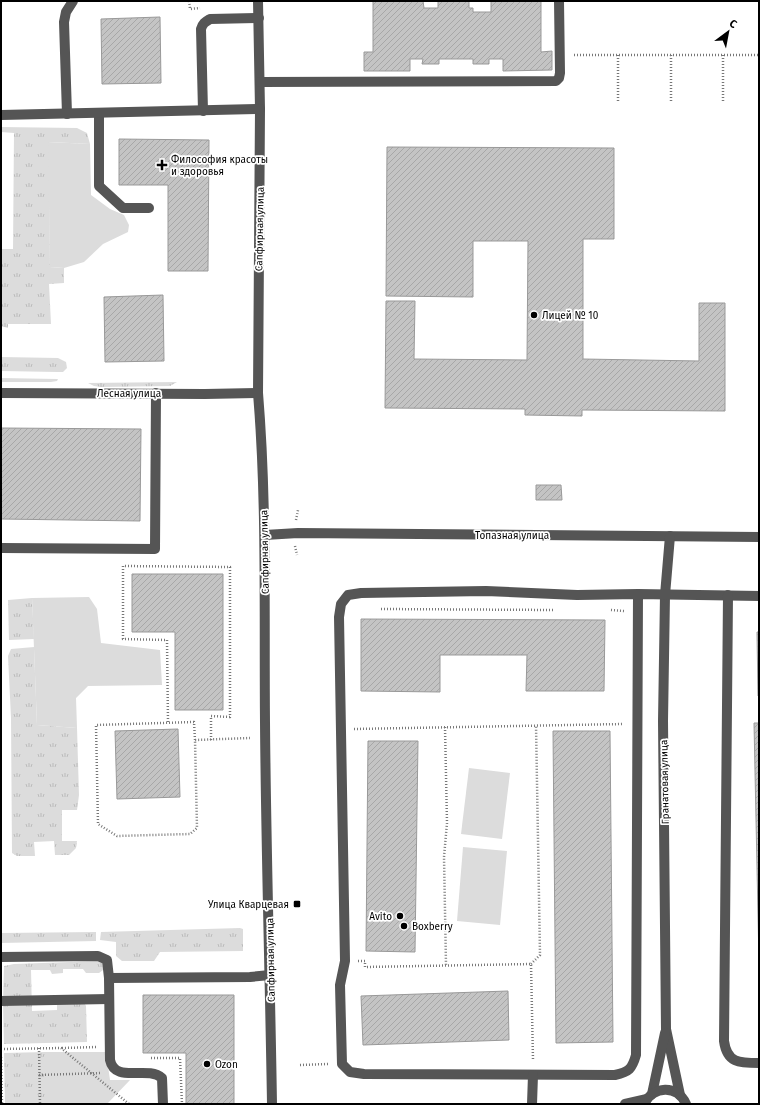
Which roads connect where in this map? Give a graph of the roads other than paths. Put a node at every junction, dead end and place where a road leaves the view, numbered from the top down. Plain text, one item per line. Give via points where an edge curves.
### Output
1 (74, 1) edge
2 (258, 1) edge
3 (559, 1) edge
4 (259, 18) junction
5 (260, 82) junction
6 (260, 109) junction
7 (204, 111) junction
8 (99, 113) junction
9 (67, 114) junction
10 (1, 115) edge
11 (149, 208) dead end
12 (1, 393) edge
13 (156, 393) junction
14 (258, 393) junction
15 (265, 535) junction
16 (670, 536) junction
17 (759, 537) edge
18 (1, 548) edge
19 (638, 594) junction
20 (665, 595) junction
21 (728, 595) junction
22 (759, 596) edge
23 (1, 957) edge
24 (270, 976) junction
25 (109, 978) junction
26 (109, 1000) junction
27 (1, 1001) edge
28 (666, 1029) junction
29 (759, 1063) edge
30 (533, 1075) junction
31 (648, 1099) edge
32 (685, 1101) edge
33 (163, 1104) edge
34 (272, 1104) edge
35 (532, 1104) edge
36 (625, 1104) edge

1 - 9 street via 66,12 64,22
2 - 4 street, Сапфирная улица
3 - 5 street via 559,78 556,81
4 - 5 street, Сапфирная улица
4 - 7 street via 210,19 202,25
5 - 6 street, Сапфирная улица
6 - 7 street
6 - 14 street, Сапфирная улица
7 - 8 street
8 - 9 street
8 - 11 street via 99,186 123,208
9 - 10 street
12 - 13 street, Лесная улица
13 - 14 street, Лесная улица
13 - 18 street via 155,549
14 - 15 street, Сапфирная улица
15 - 16 street, Топазная улица via 306,533
15 - 24 street, Сапфирная улица via 265,722
16 - 17 street, Топазная улица
16 - 20 street, Гранатовая улица
19 - 20 street
19 - 30 street via 636,1055 633,1065 626,1073
19 - 30 street via 577,595 486,591 361,593 348,595 341,604 339,617 345,962 340,985 342,1064 350,1072 364,1074
20 - 21 street
20 - 28 street, Гранатовая улица via 663,721
21 - 22 street
21 - 29 street via 724,1041 726,1051 732,1059
23 - 25 street via 98,956 107,960
24 - 25 street
24 - 34 street, Сапфирная улица
25 - 26 street
26 - 27 street
26 - 33 street via 112,1066 117,1071 158,1074 162,1078
28 - 31 street, Гранатовая улица
28 - 32 street, Гранатовая улица
30 - 35 street
31 - 32 street via 659,1091 666,1090 674,1091
31 - 36 street

